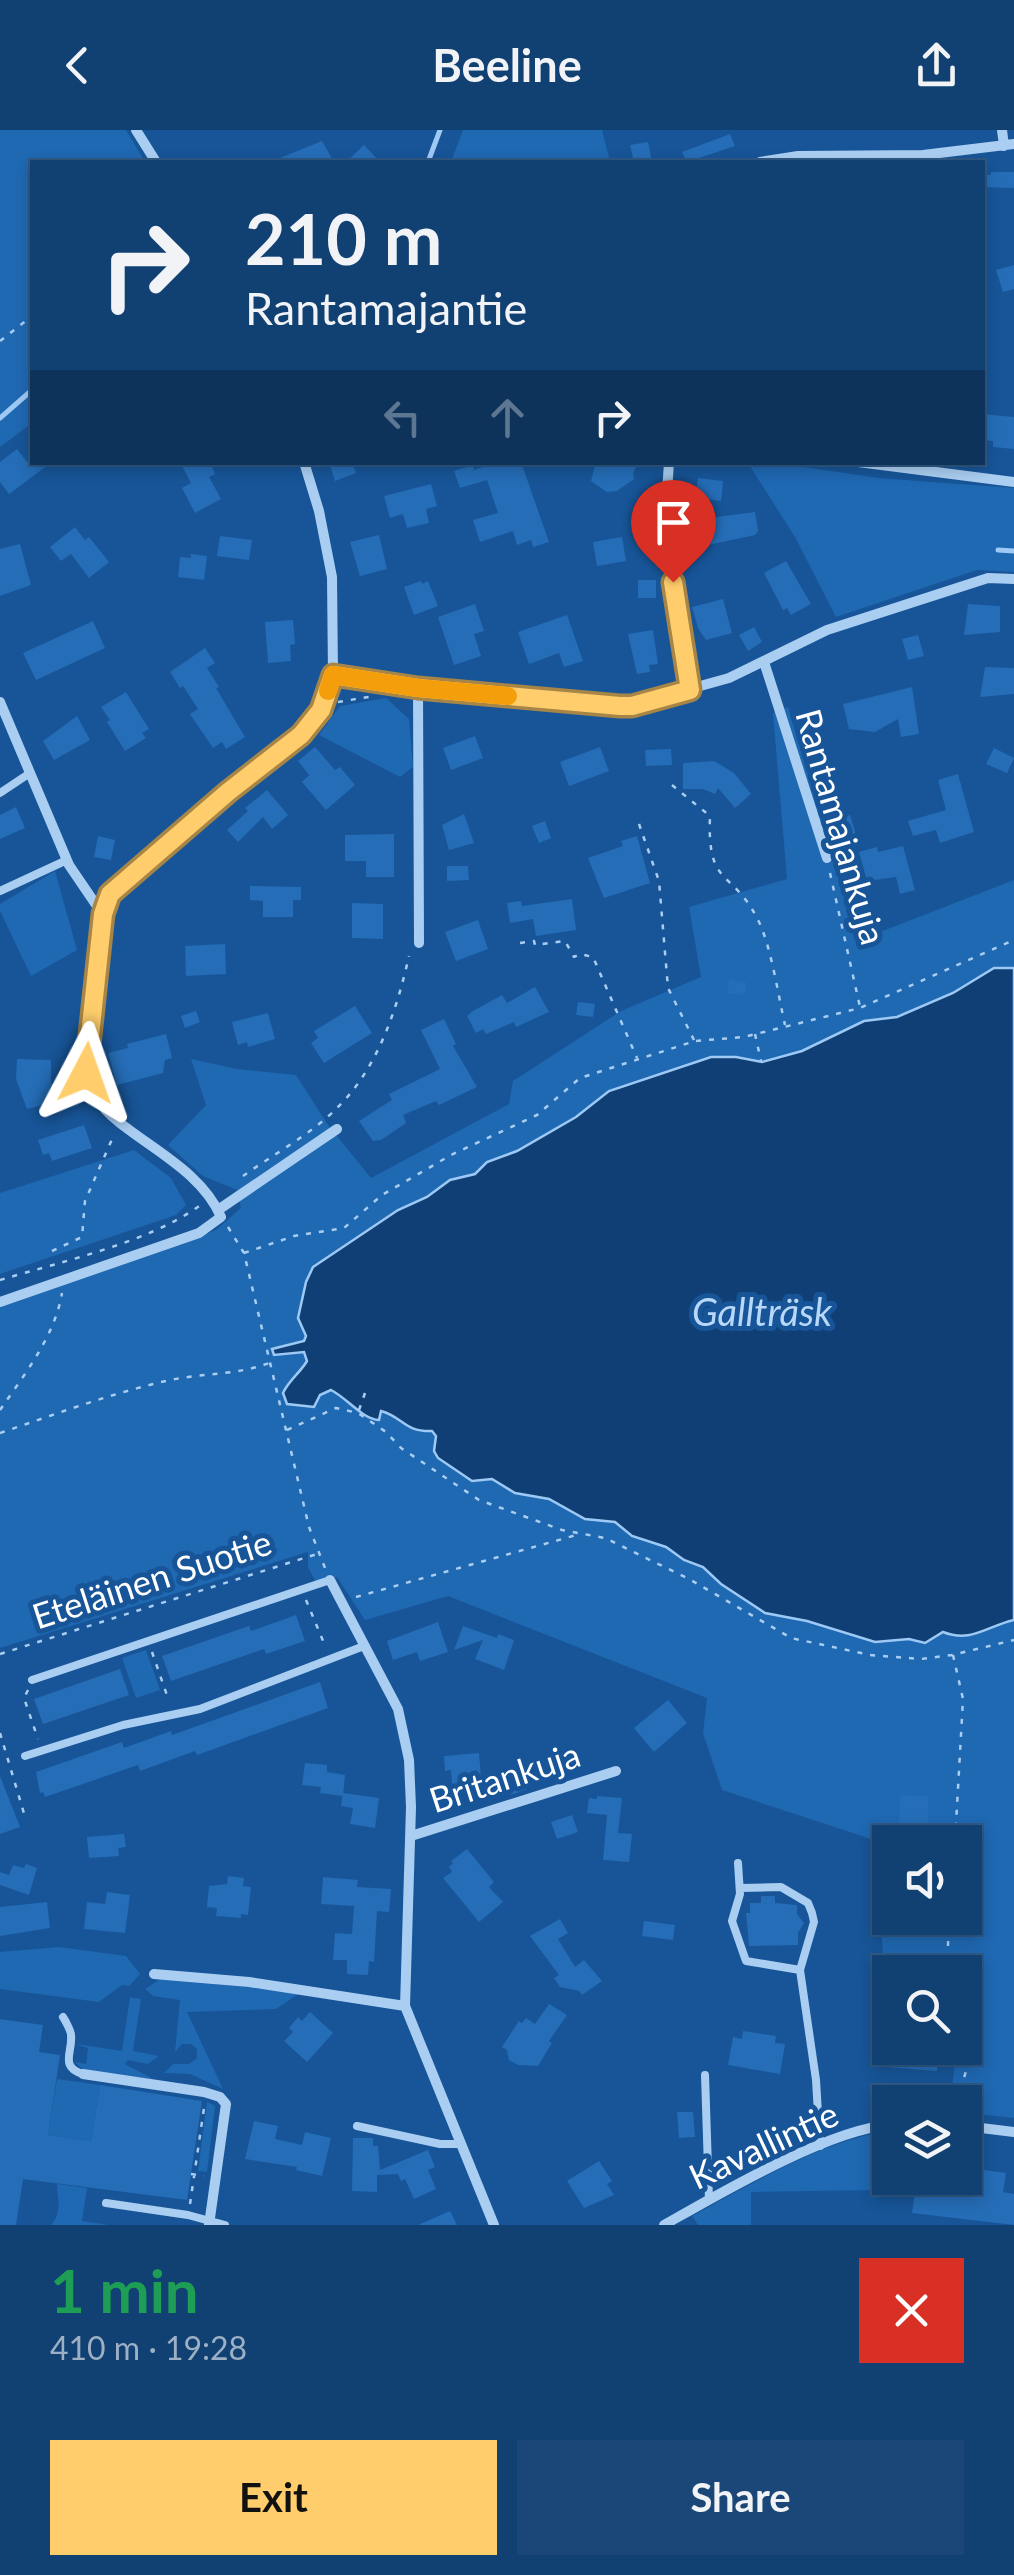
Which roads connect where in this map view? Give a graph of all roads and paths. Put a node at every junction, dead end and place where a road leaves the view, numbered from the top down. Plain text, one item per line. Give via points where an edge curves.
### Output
1 (136, 130) edge
2 (1002, 130) edge
3 (1009, 145) edge
4 (155, 160) edge
5 (773, 160) edge
6 (30, 318) edge
7 (0, 341) edge
8 (305, 465) edge
9 (669, 465) edge
10 (881, 465) edge
11 (1014, 482) edge
12 (1014, 579) edge
13 (764, 662) junction
14 (333, 675) junction
15 (418, 688) junction
16 (690, 690) junction
17 (379, 696) dead end
18 (0, 702) edge
19 (322, 707) junction
20 (12, 730) junction
21 (0, 734) edge
22 (30, 773) junction
23 (672, 785) dead end
24 (0, 793) edge
25 (639, 824) dead end
26 (827, 858) joint
27 (66, 860) junction
28 (0, 891) edge
29 (103, 914) junction
30 (1014, 940) edge
31 (419, 943) dead end
32 (520, 943) dead end
33 (409, 956) dead end
34 (860, 1008) junction
35 (786, 1026) junction
36 (756, 1034) junction
37 (694, 1041) junction
38 (637, 1060) junction
39 (761, 1062) dead end
40 (337, 1129) dead end
41 (115, 1133) dead end
42 (242, 1176) dead end
43 (210, 1199) junction
44 (220, 1214) junction
45 (52, 1251) dead end
46 (244, 1253) junction
47 (61, 1279) junction
48 (0, 1280) edge
49 (0, 1302) edge
50 (271, 1362) junction
51 (365, 1393) dead end
52 (0, 1410) edge
53 (358, 1413) junction
54 (286, 1430) junction
55 (0, 1433) edge
56 (581, 1534) junction
57 (318, 1554) junction
58 (330, 1580) junction
59 (302, 1589) junction
60 (341, 1602) junction
61 (1014, 1640) edge
62 (148, 1641) junction
63 (364, 1646) junction
64 (0, 1654) edge
65 (952, 1655) junction
66 (331, 1659) junction
67 (32, 1680) joint
68 (174, 1714) junction
69 (0, 1733) edge
70 (42, 1751) junction
71 (25, 1756) dead end
72 (616, 1771) dead end
73 (26, 1820) dead end
74 (956, 1825) edge
75 (412, 1836) junction
76 (738, 1863) dead end
77 (740, 1888) junction
78 (800, 1970) junction
79 (154, 1974) dead end
80 (404, 2006) junction
81 (63, 2017) dead end
82 (82, 2074) joint
83 (704, 2075) dead end
84 (206, 2092) junction
85 (357, 2126) dead end
86 (872, 2128) edge
87 (982, 2128) edge
88 (1014, 2132) edge
89 (461, 2144) junction
90 (820, 2146) junction
91 (193, 2174) junction
92 (200, 2176) dead end
93 (710, 2200) junction
94 (106, 2202) dead end
95 (188, 2215) junction
96 (210, 2224) edge
97 (225, 2225) edge
98 (494, 2225) edge
99 (664, 2225) edge

1 - 4 street
2 - 3 street
3 - 5 street
6 - 7 path
8 - 14 street via 332,577
9 - 16 street via 665,524
10 - 11 street
12 - 13 street via 988,578 827,630
13 - 16 street
13 - 26 street, Rantamajankuja
14 - 15 street
14 - 19 street
15 - 16 street via 620,706
15 - 31 street
17 - 19 path
18 - 20 street
19 - 29 street via 301,735 110,894
20 - 21 lane
20 - 22 street
22 - 24 lane
22 - 27 street
23 - 35 path via 710,816 712,863 760,921
25 - 37 path via 658,880 668,988
26 - 34 path, Rantamajankuja
27 - 28 lane
27 - 29 street
29 - 43 street via 86,1073 95,1098
30 - 34 path
32 - 38 path via 564,940 574,957 593,957
33 - 42 path via 376,1057 337,1108
34 - 35 path
35 - 36 path
36 - 37 path
36 - 39 path
37 - 38 path
38 - 46 path via 580,1078 537,1115 382,1194 344,1228
40 - 44 street
41 - 45 path via 85,1200 82,1237
43 - 44 street
43 - 48 path via 141,1235
44 - 46 path
44 - 47 street via 199,1234
46 - 50 path
47 - 49 street
47 - 52 path via 59,1312
50 - 54 path
50 - 55 path via 104,1397
51 - 53 path
53 - 54 path via 336,1408
53 - 56 path via 479,1500
54 - 57 path
56 - 60 path
56 - 65 path via 606,1538 689,1579 791,1638 870,1655
57 - 58 path
57 - 64 path, Eteläinen Suotie
58 - 59 lane
58 - 60 street
59 - 62 lane
59 - 66 path
60 - 63 street
61 - 65 path
62 - 67 lane
62 - 68 path
63 - 66 lane
63 - 75 street via 398,1709 409,1760
65 - 74 path via 962,1699
66 - 68 lane
67 - 70 path via 24,1698
68 - 70 lane
69 - 73 path
70 - 71 lane
72 - 75 street, Britankuja
75 - 80 street
76 - 77 lane
77 - 78 lane via 732,1920 746,1961
77 - 78 lane via 781,1887 808,1902 814,1922
78 - 90 lane
79 - 80 street
80 - 89 street
81 - 82 lane via 71,2033 68,2064
82 - 84 street
83 - 93 lane
84 - 91 path
84 - 96 street via 226,2104
85 - 89 lane
86 - 90 street, Kavallintie
87 - 88 street
89 - 98 street
90 - 93 street, Kavallintie
91 - 92 path
91 - 95 path
93 - 99 street, Kavallintie
94 - 95 lane
95 - 96 lane
96 - 97 lane

